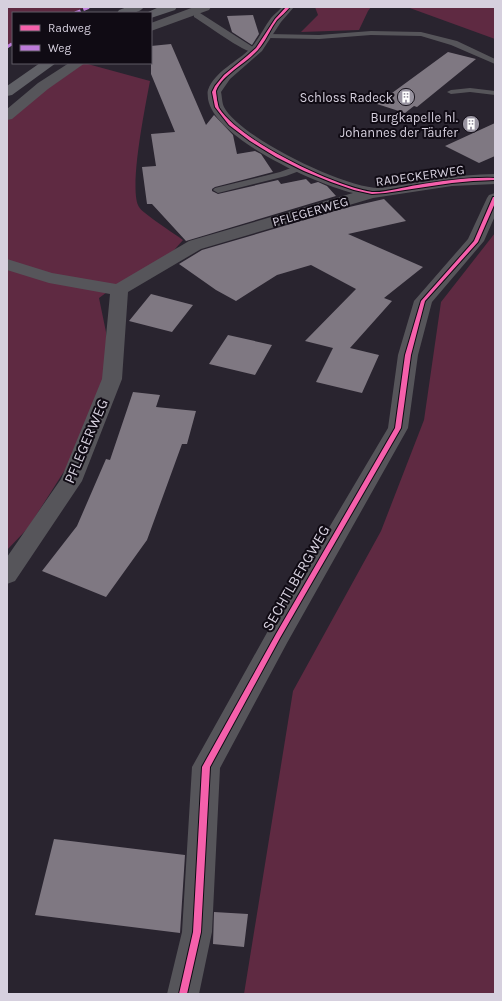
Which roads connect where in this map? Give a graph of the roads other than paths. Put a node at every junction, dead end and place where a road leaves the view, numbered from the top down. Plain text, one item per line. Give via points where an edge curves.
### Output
1 (138, 7) edge
2 (170, 7) edge
3 (288, 7) edge
4 (201, 11) edge
5 (126, 12) edge
6 (152, 14) edge
7 (152, 27) edge
8 (268, 36) junction
9 (255, 51) junction
10 (495, 62) edge
11 (47, 64) edge
12 (76, 64) edge
13 (7, 92) edge
14 (451, 92) dead end
15 (495, 93) edge
16 (7, 116) edge
17 (299, 168) junction
18 (495, 179) edge
19 (218, 190) dead end
20 (372, 193) junction
21 (495, 198) edge
22 (7, 264) edge
23 (119, 290) junction
24 (7, 575) edge
25 (183, 994) edge

1 - 5 main road
2 - 6 main road
3 - 8 street, RADECKERWEG
4 - 7 street
4 - 9 lane via 236,41
8 - 9 street, RADECKERWEG
8 - 10 lane via 421,34 454,43
9 - 17 street, RADECKERWEG via 219,81 214,94 216,108 224,119 254,142
11 - 13 main road
12 - 16 street via 42,86
14 - 15 lane via 470,90
17 - 19 lane
17 - 20 street, RADECKERWEG
18 - 20 street, RADECKERWEG via 471,178
20 - 23 street, PFLEGERWEG via 195,245
21 - 25 street, SECHTLBERGWEG via 476,241 422,301 408,355 398,428 206,767 197,932
22 - 23 street via 49,278
23 - 24 street, PFLEGERWEG via 112,379 71,481

